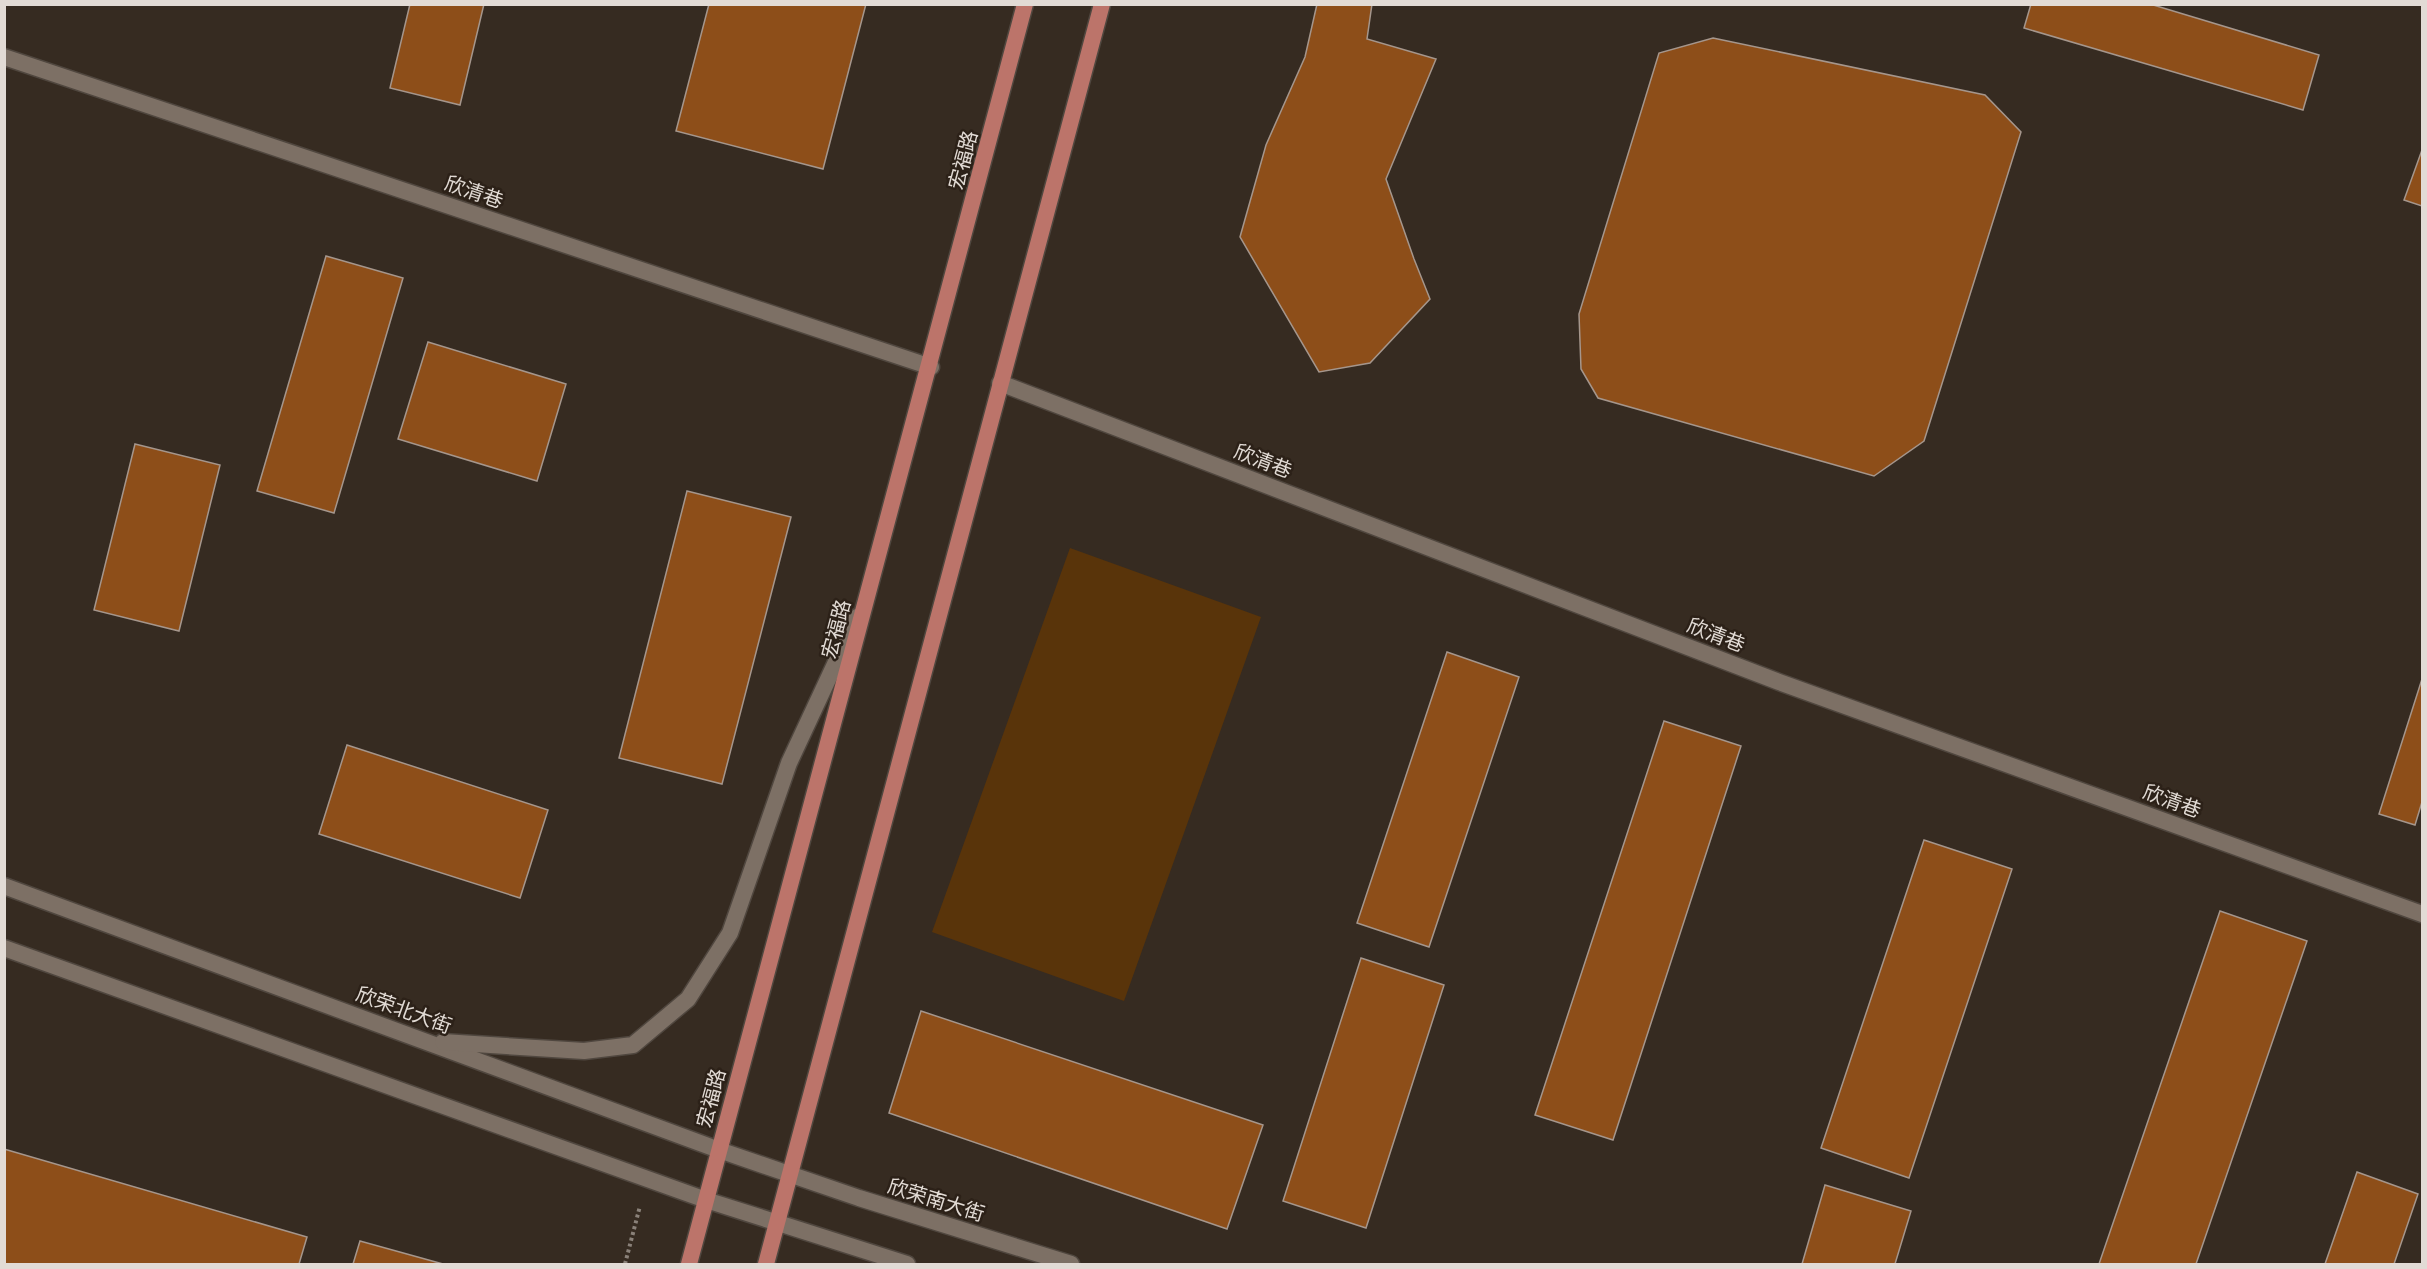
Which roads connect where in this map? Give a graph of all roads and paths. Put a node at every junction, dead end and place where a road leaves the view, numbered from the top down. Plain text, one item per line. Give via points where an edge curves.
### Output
1 (1025, 4) edge
2 (1102, 4) edge
3 (4, 57) edge
4 (931, 367) junction
5 (1000, 383) junction
6 (867, 597) junction
7 (4, 886) edge
8 (2422, 914) edge
9 (4, 948) edge
10 (425, 1041) junction
11 (718, 1150) junction
12 (789, 1174) junction
13 (647, 1180) junction
14 (706, 1200) junction
15 (776, 1223) junction
16 (625, 1264) edge
17 (689, 1264) edge
18 (766, 1264) edge
19 (907, 1264) edge
20 (1071, 1264) edge

1 - 4 main road, 宏福路
2 - 5 main road
3 - 4 street, 欣清巷
4 - 6 main road, 宏福路
5 - 8 street, 欣清巷 via 1779,682
5 - 12 main road
6 - 10 street via 789,763 730,933 688,999 633,1045 584,1052
6 - 11 main road, 宏福路
7 - 10 street, 欣荣北大街
9 - 13 street
10 - 11 street, 欣荣北大街
11 - 12 street, 欣荣北大街
11 - 14 main road, 宏福路
12 - 15 main road
12 - 20 street, 欣荣南大街
13 - 14 street
13 - 16 path
14 - 15 street
14 - 17 main road, 宏福路
15 - 18 main road
15 - 19 street

